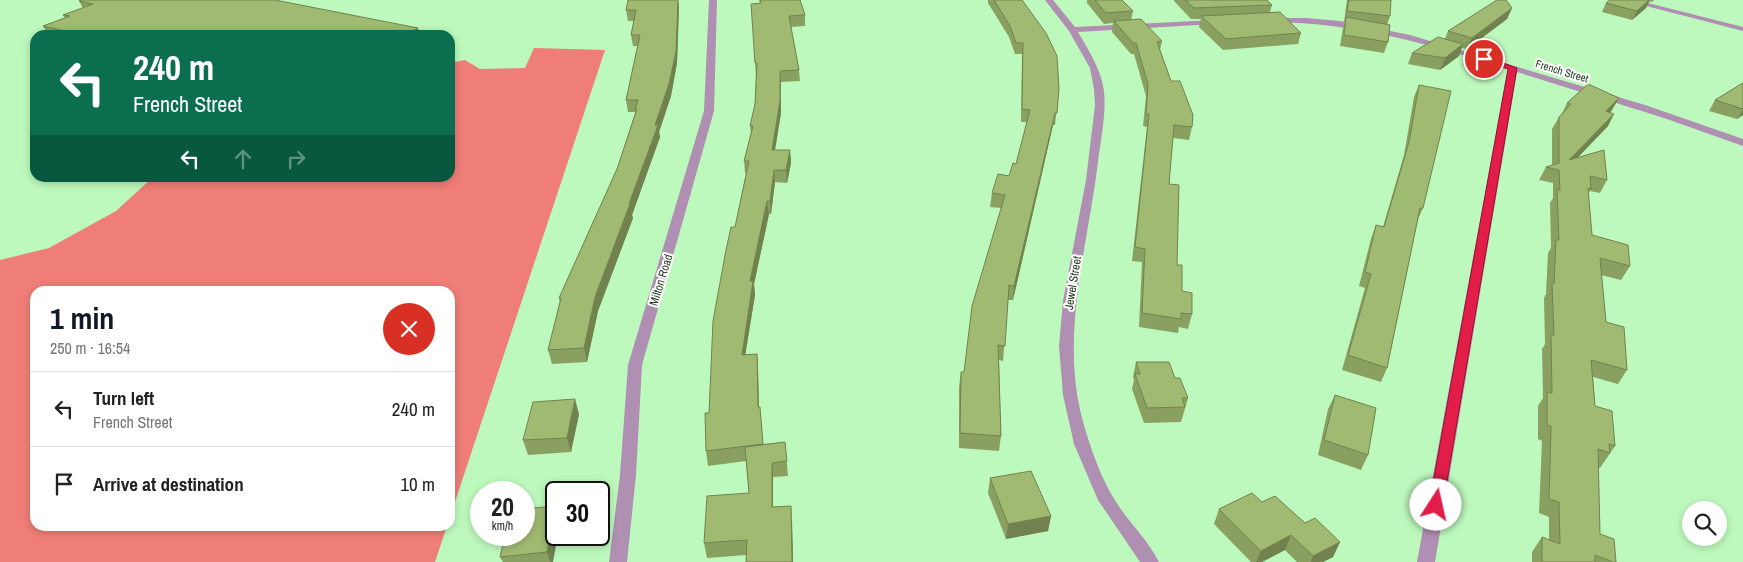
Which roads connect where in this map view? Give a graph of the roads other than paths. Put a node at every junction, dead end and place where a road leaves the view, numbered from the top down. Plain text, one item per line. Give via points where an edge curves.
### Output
1 (713, 0) edge
2 (1049, 0) edge
3 (1627, 0) edge
4 (1260, 20) edge
5 (1221, 22) edge
6 (1743, 29) edge
7 (1073, 30) junction
8 (1513, 68) junction
9 (1743, 143) edge
10 (618, 562) edge
11 (1150, 562) edge
12 (1426, 562) edge

1 - 10 street, Milton Road via 709,111 635,366
2 - 7 street, Jewel Street
3 - 6 street
4 - 8 street, French Street via 1299,20 1369,28 1408,36
5 - 7 street
7 - 11 street, Jewel Street via 1094,68 1100,105 1091,180 1069,301 1066,346 1070,395 1082,444 1106,500
8 - 9 street, French Street
8 - 12 street

